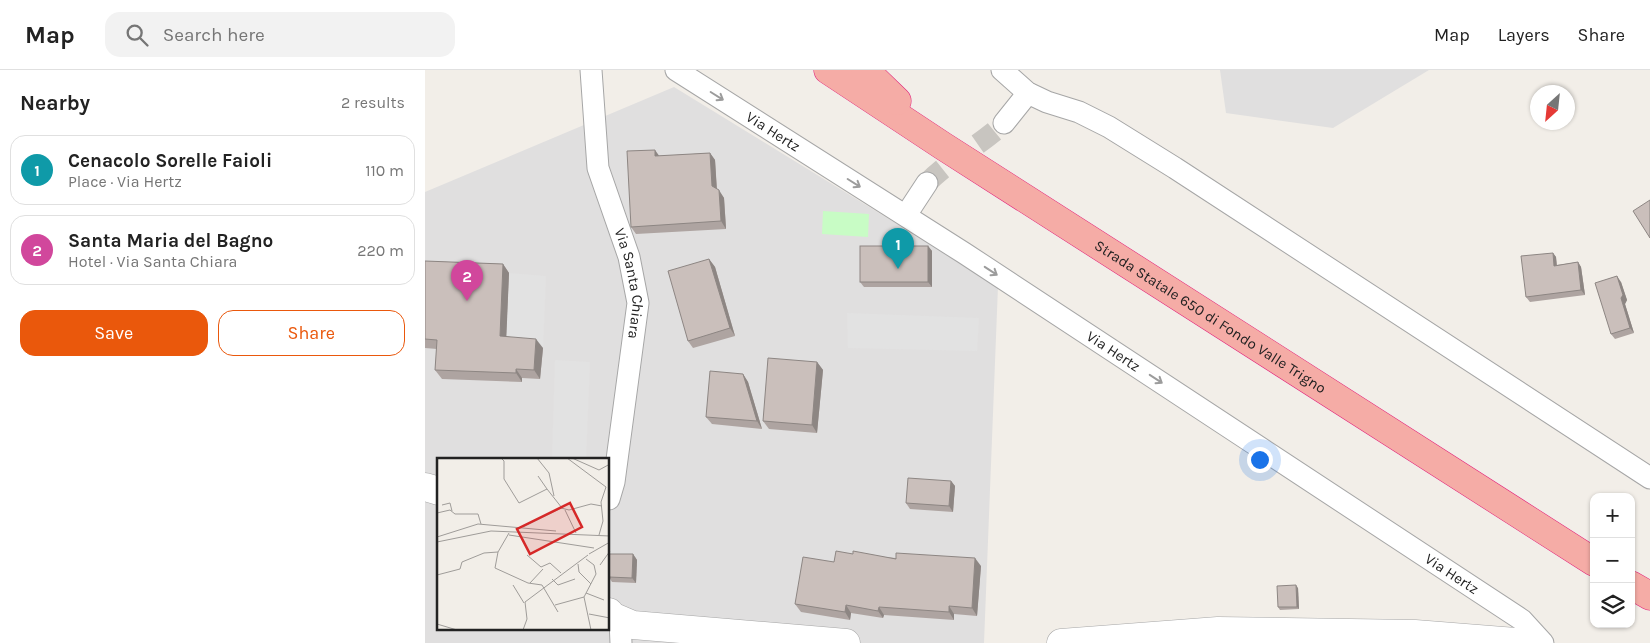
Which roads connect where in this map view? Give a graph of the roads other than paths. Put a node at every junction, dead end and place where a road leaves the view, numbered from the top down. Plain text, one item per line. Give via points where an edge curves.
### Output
1 (591, 70) edge
2 (676, 70) edge
3 (828, 70) edge
4 (865, 70) edge
5 (1002, 70) edge
6 (1028, 93) junction
7 (1004, 123) tunnel mouth
8 (943, 146) junction
9 (927, 182) tunnel mouth
10 (906, 215) junction
11 (1650, 478) edge
12 (610, 496) edge
13 (1590, 559) edge
14 (1635, 587) edge
15 (1650, 596) edge
16 (617, 625) edge
17 (846, 643) edge
18 (1061, 643) edge
19 (1528, 643) edge
20 (1543, 643) edge

1 - 12 street, Via Santa Chiara via 598,168 629,257 638,302
2 -> 10 street, Via Hertz
3 - 8 highway, Strada Statale 650 di Fondo Valle Trigno
4 - 8 highway
5 - 6 street
6 - 7 street
6 - 11 street via 1102,123 1175,168
8 - 13 highway, Strada Statale 650 di Fondo Valle Trigno
9 - 10 street
10 -> 20 street, Via Hertz via 1522,620
14 - 15 highway
16 - 17 street
18 - 19 street via 1218,631 1415,634

